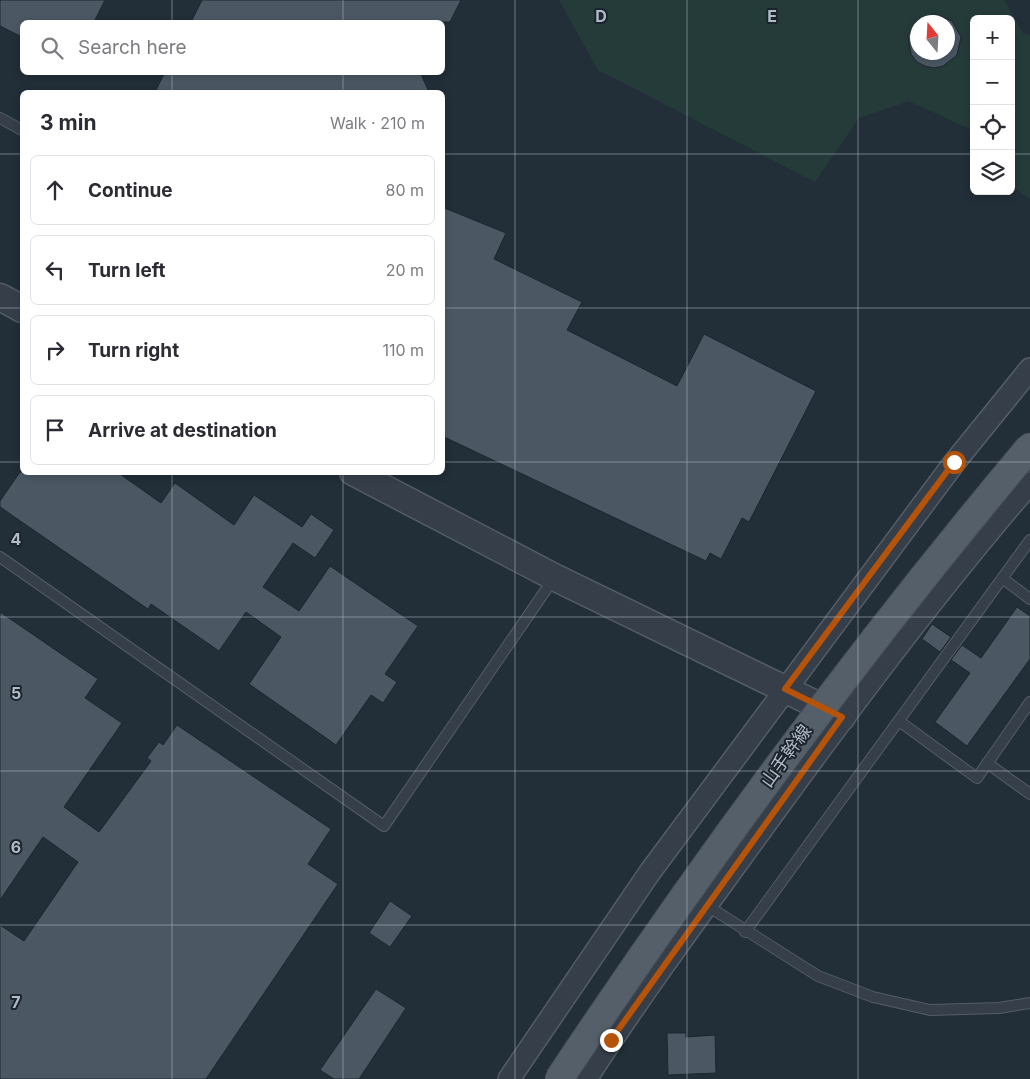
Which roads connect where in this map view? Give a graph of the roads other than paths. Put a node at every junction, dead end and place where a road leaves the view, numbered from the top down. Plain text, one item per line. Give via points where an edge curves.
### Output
1 (0, 118) edge
2 (20, 129) edge
3 (0, 297) edge
4 (20, 308) edge
5 (1030, 369) edge
6 (1030, 447) edge
7 (359, 475) edge
8 (1030, 483) edge
9 (1030, 540) edge
10 (0, 557) edge
11 (554, 577) junction
12 (1002, 578) junction
13 (1030, 599) edge
14 (785, 689) junction
15 (1030, 702) edge
16 (842, 717) junction
17 (899, 721) junction
18 (987, 763) junction
19 (1030, 794) edge
20 (706, 905) junction
21 (745, 932) junction
22 (1030, 1003) edge
23 (509, 1079) edge
24 (559, 1079) edge
25 (586, 1079) edge

1 - 2 lane
3 - 4 street
5 - 14 street via 954,462
6 - 24 main road, 山手幹線, bridge via 847,673 645,950
7 - 11 street
8 - 16 street
9 - 12 lane
10 - 11 lane via 384,826
11 - 14 street
12 - 13 lane
12 - 17 lane
14 - 16 street
14 - 23 street via 650,872
15 - 18 lane
16 - 20 street
17 - 18 lane via 977,778
17 - 21 lane
18 - 19 lane
20 - 21 lane
20 - 25 street
21 - 22 lane via 818,976 873,997 930,1010 999,1008

